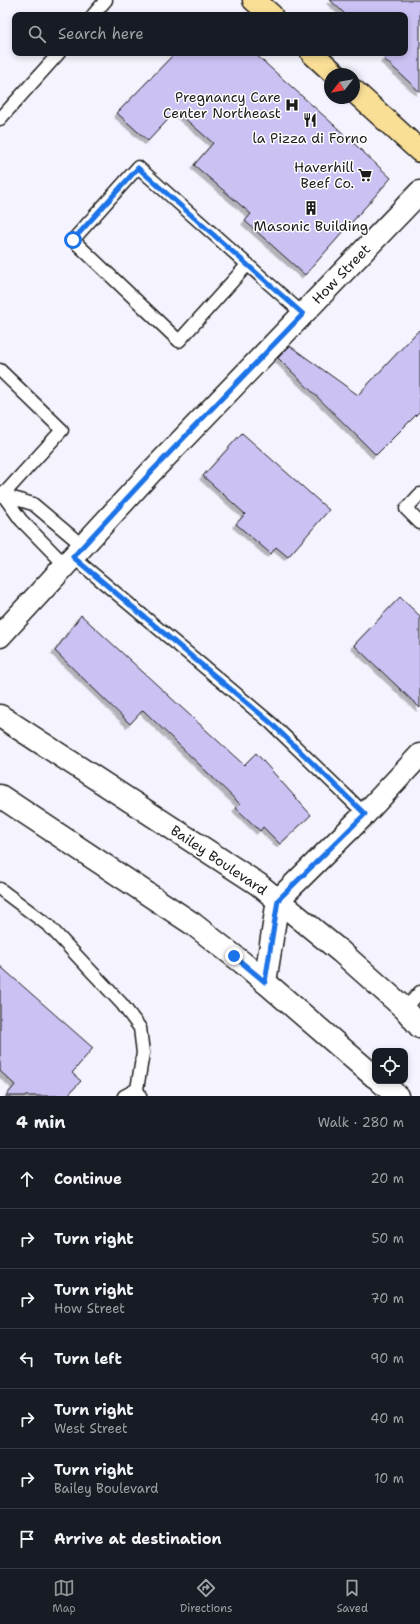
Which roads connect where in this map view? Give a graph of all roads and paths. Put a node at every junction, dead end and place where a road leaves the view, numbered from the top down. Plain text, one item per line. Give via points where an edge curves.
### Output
1 (106, 0) edge
2 (254, 0) edge
3 (96, 12) edge
4 (268, 12) edge
5 (56, 56) edge
6 (315, 56) edge
7 (328, 68) edge
8 (360, 96) edge
9 (0, 119) edge
10 (420, 151) edge
11 (420, 192) edge
12 (248, 264) junction
13 (303, 314) junction
14 (0, 370) edge
15 (2, 494) edge
16 (420, 494) edge
17 (420, 523) edge
18 (74, 556) junction
19 (0, 636) edge
20 (0, 716) edge
21 (420, 755) edge
22 (0, 796) edge
23 (365, 814) junction
24 (0, 889) edge
25 (278, 900) junction
26 (265, 982) junction
27 (420, 992) edge
28 (405, 1009) junction
29 (420, 1027) edge
30 (372, 1074) edge
31 (383, 1084) edge
32 (139, 1093) edge
33 (124, 1096) edge
34 (397, 1096) edge

1 - 3 lane
2 - 4 main road
5 - 9 lane
6 - 7 main road
8 - 10 main road
11 - 13 main road, How Street
12 - 12 lane via 138,168 73,240 179,341
12 - 13 lane
13 - 18 main road, How Street
14 - 15 lane via 62,430
15 - 18 lane via 21,520
15 - 18 lane via 33,504
16 - 17 lane via 406,509
18 - 19 main road, How Street
18 - 23 lane via 271,723
20 - 25 main road, Bailey Boulevard via 258,884
21 - 23 main road
22 - 26 main road via 193,924
23 - 25 main road
24 - 32 lane via 49,926 122,1004 140,1028 143,1053
25 - 26 main road
25 - 28 main road, Bailey Boulevard
26 - 30 main road
27 - 28 lane
28 - 29 main road, Bailey Boulevard
31 - 34 main road
32 - 33 lane

